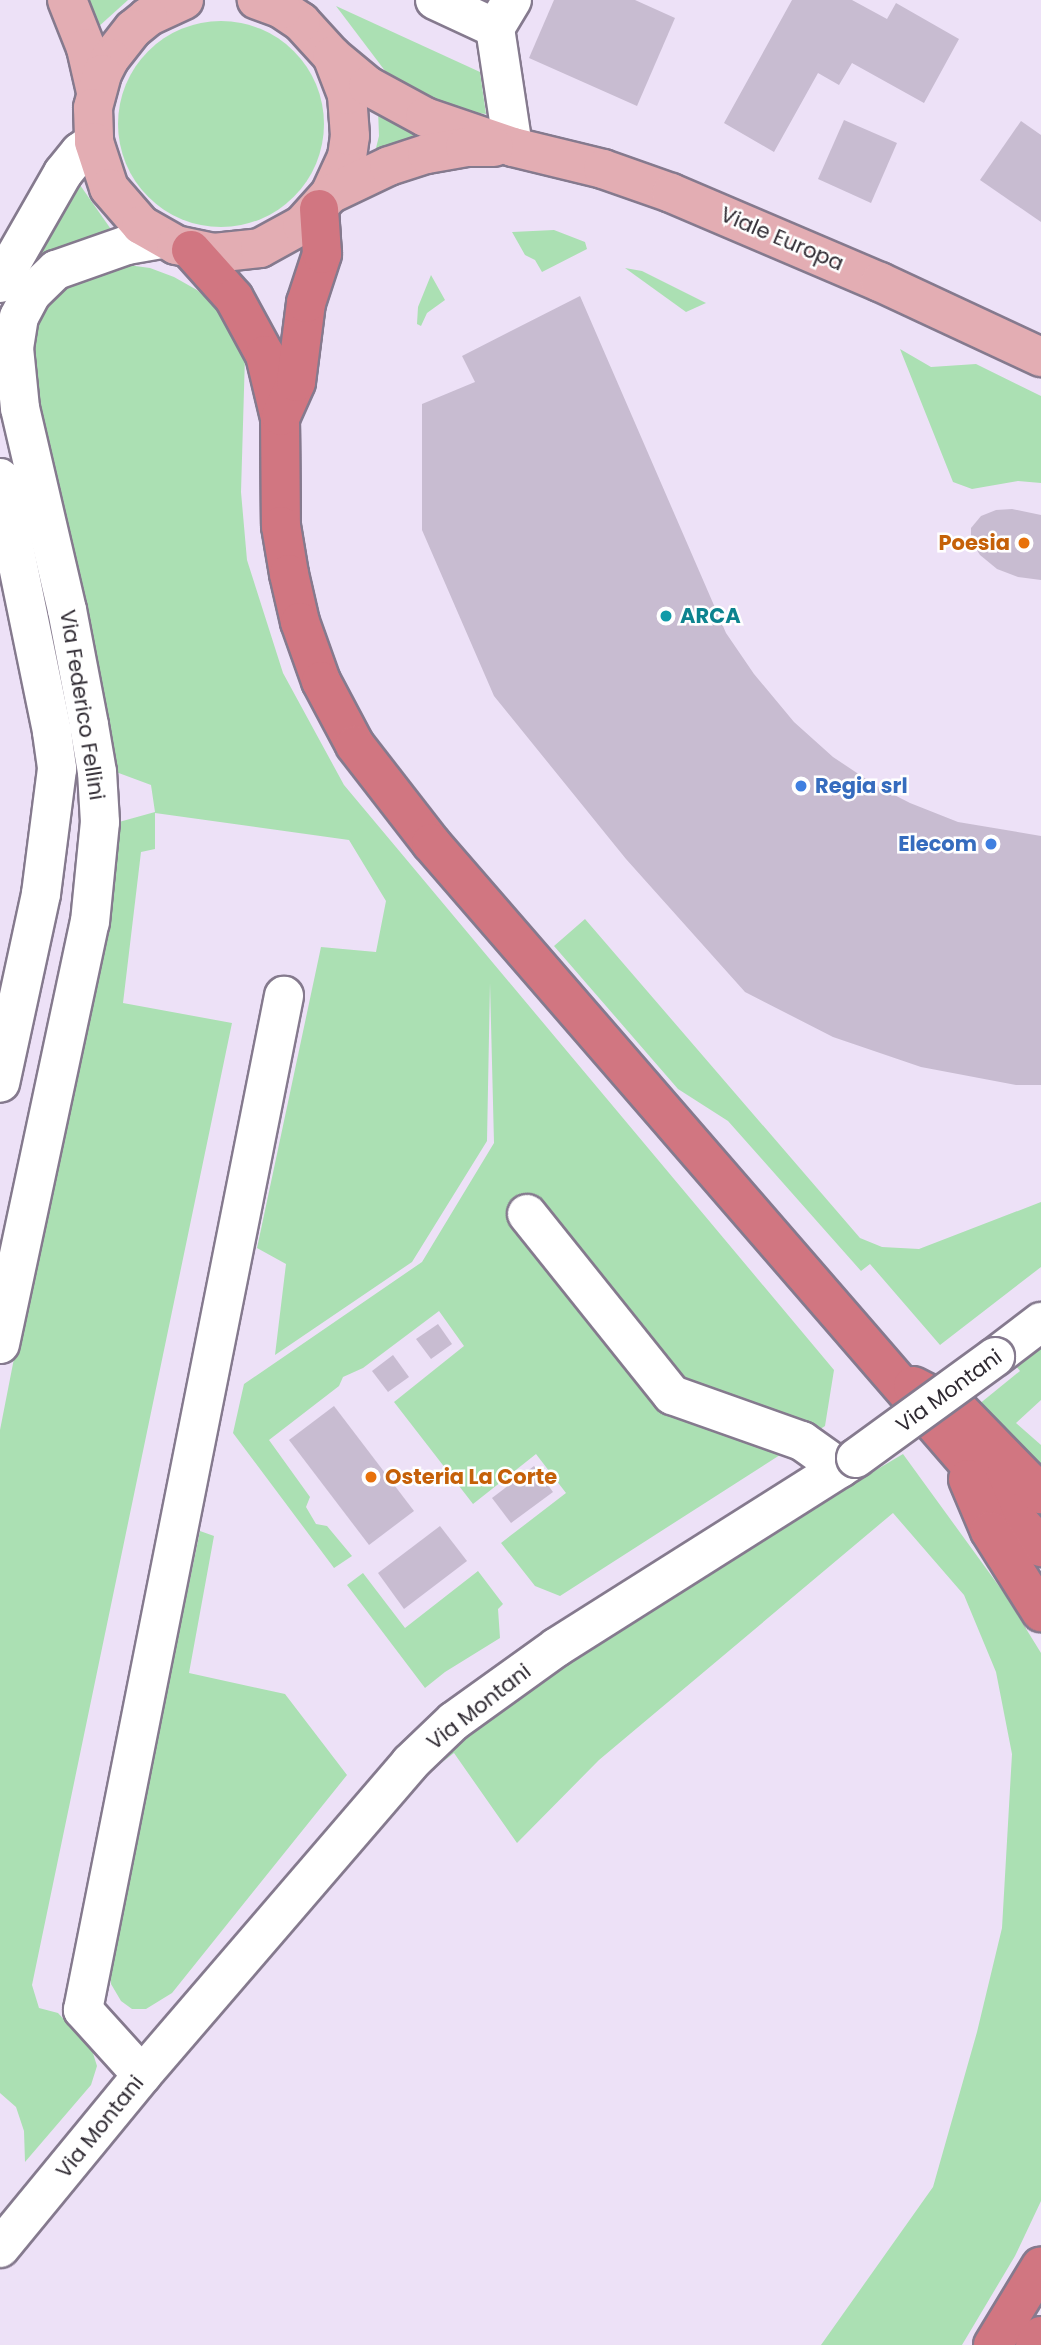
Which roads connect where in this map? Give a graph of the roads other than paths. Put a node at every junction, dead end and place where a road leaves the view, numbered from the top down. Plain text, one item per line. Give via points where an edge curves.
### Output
1 (66, 0) edge
2 (184, 0) edge
3 (257, 0) edge
4 (435, 0) edge
5 (503, 14) edge
6 (332, 57) junction
7 (96, 92) junction
8 (93, 142) junction
9 (513, 147) junction
10 (324, 202) junction
11 (176, 244) junction
12 (0, 283) edge
13 (1041, 357) edge
14 (280, 418) junction
15 (0, 478) edge
16 (284, 996) dead end
17 (0, 1083) edge
18 (527, 1214) dead end
19 (1041, 1322) edge
20 (0, 1344) edge
21 (893, 1376) junction
22 (953, 1445) junction
23 (848, 1463) junction
24 (1041, 1494) edge
25 (1041, 1547) edge
26 (1041, 1612) edge
27 (142, 2075) junction
28 (0, 2248) edge
29 (1041, 2266) edge
30 (1041, 2336) edge
31 (993, 2345) edge
32 (1035, 2345) edge

1 - 7 main road via 86,48
2 - 7 main road via 133,29 110,58
3 - 6 main road via 301,22
4 - 5 street
5 - 9 street
6 - 9 main road, Viale Europa via 368,86 417,112
6 - 10 main road via 347,95 350,136 343,166
7 - 8 main road
8 - 11 main road via 109,188 132,217
8 - 12 street via 63,173
9 - 10 main road, Viale Europa via 465,147 427,154 390,166
9 - 13 main road, Viale Europa via 603,169 671,193
10 - 11 main road via 302,225 260,248 237,253
10 - 14 highway via 321,254 306,303 296,382
11 - 14 highway via 234,298 251,326 265,355
11 - 20 street, Via Federico Fellini via 127,244 56,270 32,294 19,317 14,348 20,408 89,724 100,822 90,922
14 - 21 highway via 281,526 300,622 317,671 355,745 431,844
15 - 17 street, Via Federico Fellini via 57,769 41,894
16 - 27 street via 83,2010
18 - 23 street via 672,1395 802,1441
19 - 23 street, Via Montani, bridge
21 - 22 highway
21 - 24 highway via 958,1409
22 - 25 highway
22 - 26 highway via 990,1531
23 - 27 street, Via Montani via 557,1647 454,1721 410,1763
27 - 28 street, Via Montani
29 - 31 highway
30 - 32 highway

